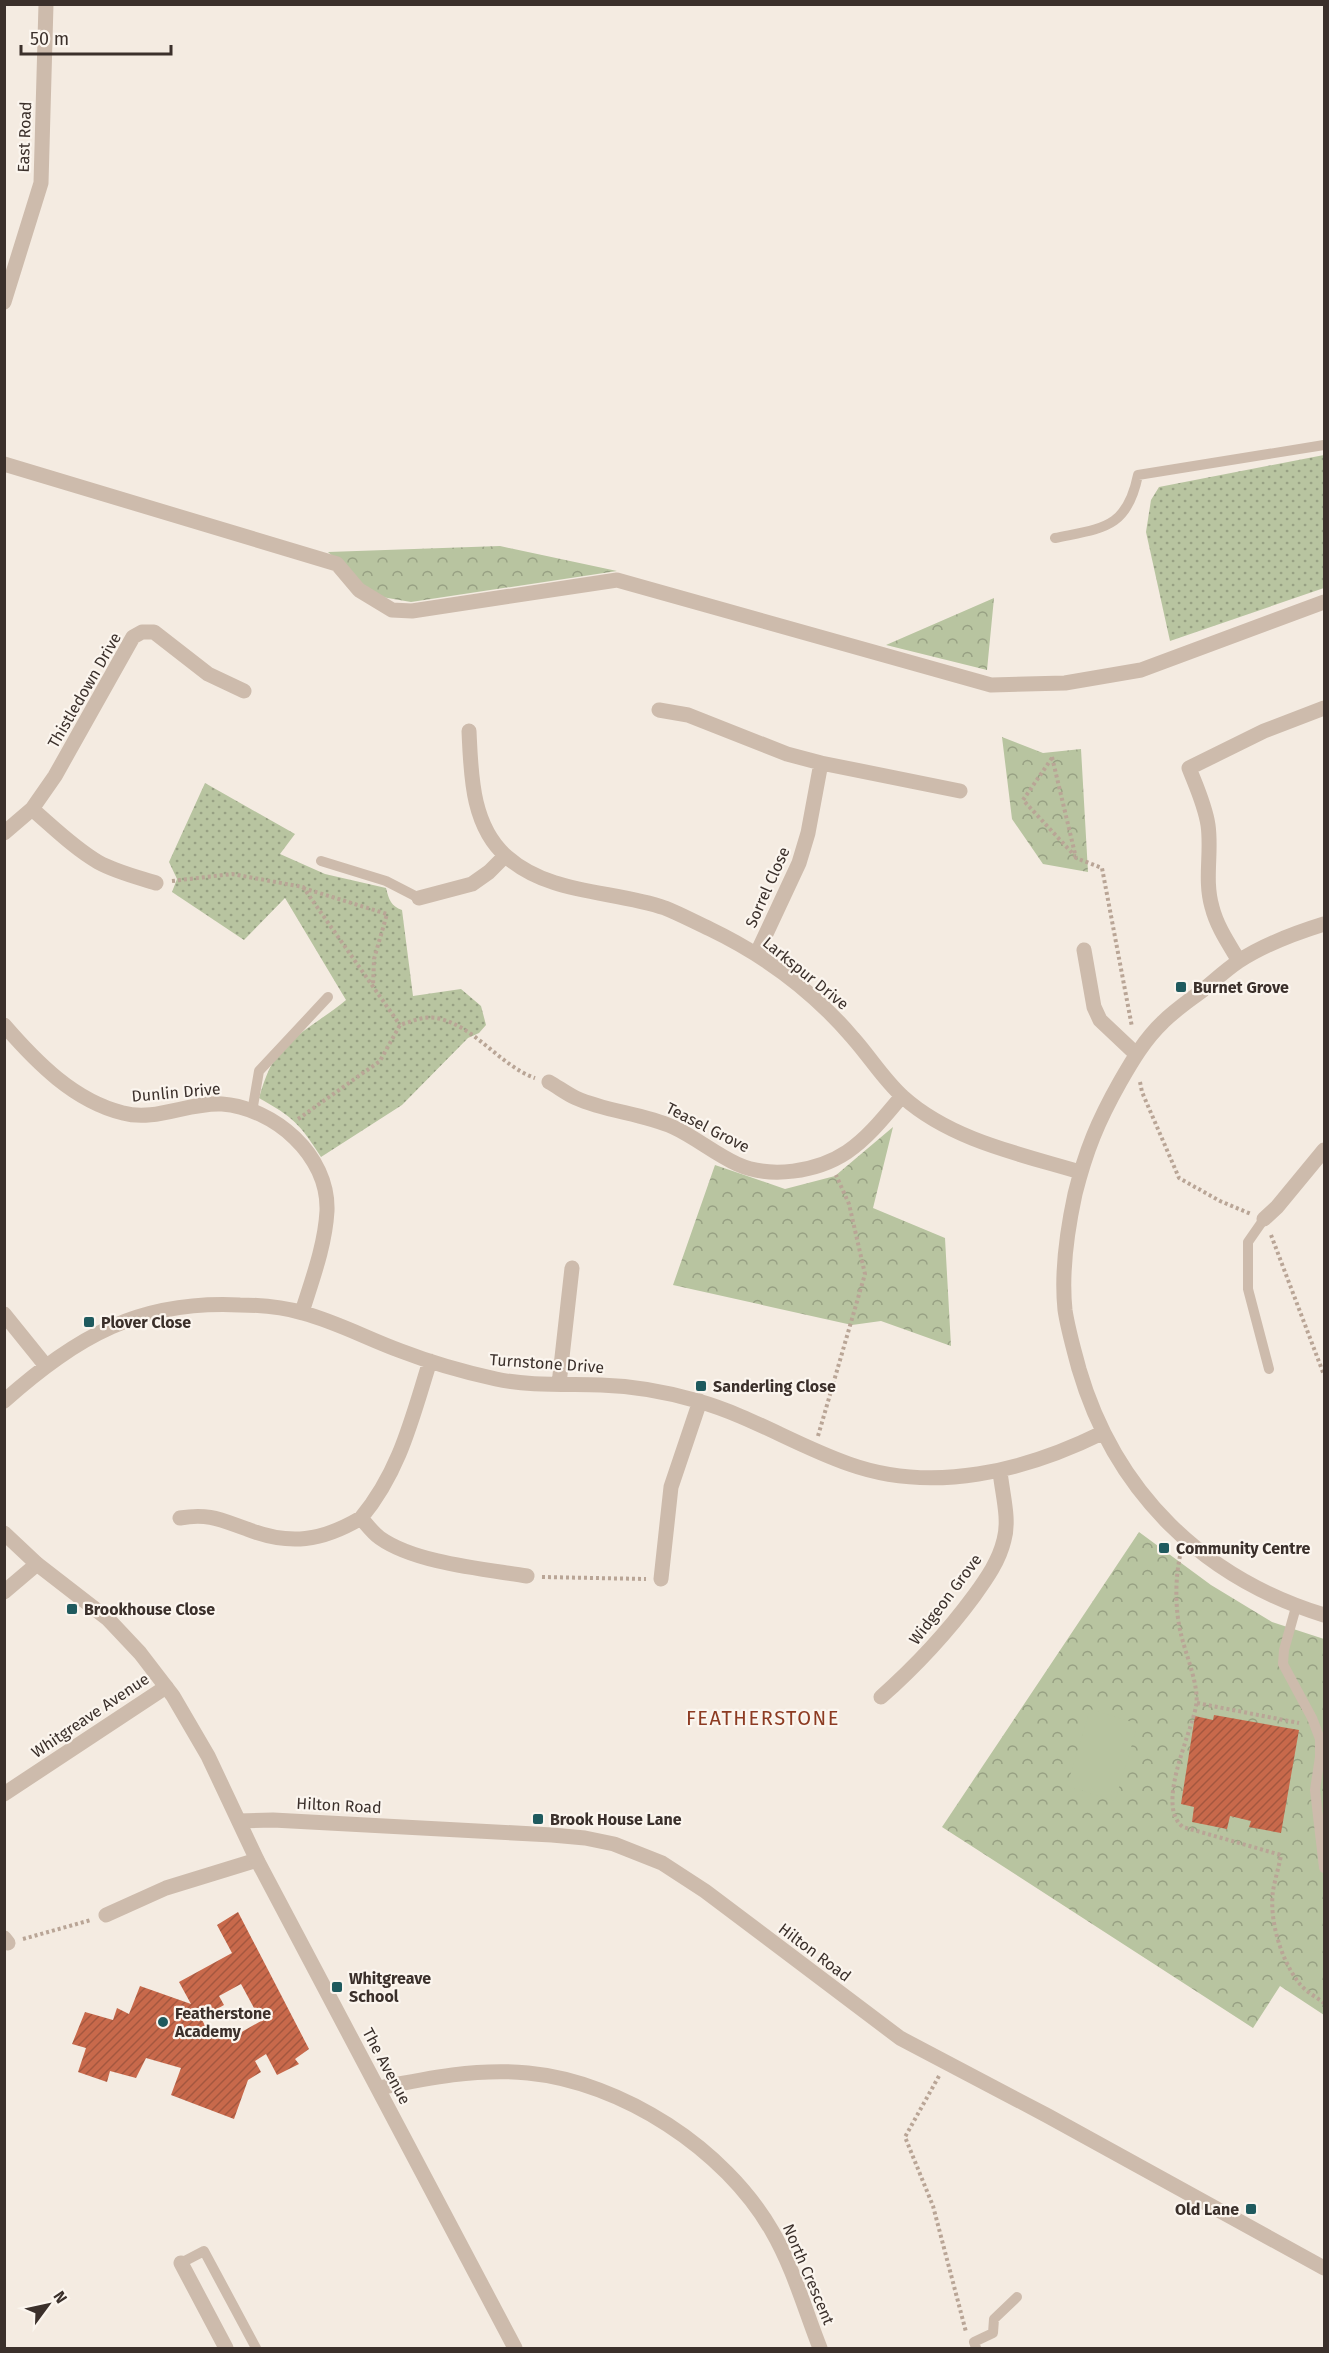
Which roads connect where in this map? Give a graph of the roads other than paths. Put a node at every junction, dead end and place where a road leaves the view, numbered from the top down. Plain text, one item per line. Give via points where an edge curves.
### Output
1 (46, 4) edge
2 (4, 302) edge
3 (1324, 445) edge
4 (4, 464) edge
5 (1055, 538) dead end
6 (1324, 602) edge
7 (244, 691) dead end
8 (1324, 708) edge
9 (659, 711) dead end
10 (469, 731) dead end
11 (821, 763) junction
12 (960, 791) dead end
13 (32, 809) junction
14 (4, 833) edge
15 (505, 856) junction
16 (321, 861) dead end
17 (156, 883) road end
18 (419, 898) joint
19 (1324, 924) edge
20 (1084, 950) dead end
21 (757, 953) junction
22 (1239, 961) junction
23 (328, 997) dead end
24 (4, 1025) edge
25 (1136, 1053) junction
26 (549, 1082) road end
27 (902, 1096) junction
28 (252, 1112) junction
29 (1324, 1150) edge
30 (1080, 1172) junction
31 (1264, 1219) joint
32 (572, 1268) dead end
33 (302, 1312) junction
34 (4, 1314) edge
35 (430, 1361) junction
36 (46, 1366) junction
37 (1269, 1369) dead end
38 (559, 1384) junction
39 (4, 1401) edge
40 (700, 1401) junction
41 (1102, 1433) junction
42 (1000, 1471) junction
43 (180, 1518) dead end
44 (361, 1518) junction
45 (4, 1533) edge
46 (37, 1564) junction
47 (527, 1576) road end
48 (661, 1579) road end
49 (4, 1592) edge
50 (1296, 1607) junction
51 (1324, 1615) edge
52 (162, 1681) junction
53 (880, 1697) dead end
54 (4, 1794) edge
55 (239, 1821) junction
56 (257, 1860) junction
57 (1324, 1868) edge
58 (106, 1915) road end
59 (379, 2088) junction
60 (181, 2263) joint
61 (1324, 2268) edge
62 (1017, 2297) dead end
63 (975, 2345) edge
64 (226, 2349) edge
65 (256, 2349) edge
66 (515, 2349) edge
67 (820, 2349) edge

1 - 2 street, East Road via 41,183
3 - 5 lane via 1138,475 1134,497 1122,516 1104,527
4 - 6 street via 337,564 359,590 392,610 412,611 616,580 991,685 1065,682 1141,670
7 - 13 street, Thistledown Drive via 208,674 154,632 142,632 133,638 61,767
8 - 22 street via 1264,731 1189,768 1208,825 1208,889 1212,909
9 - 11 street via 688,715 787,754
10 - 15 street, Larkspur Drive via 476,808
11 - 12 street
11 - 21 street, Sorrel Close via 800,862
13 - 14 street, Thistledown Drive
13 - 17 street via 99,862
15 - 18 street via 472,884
15 - 21 street, Larkspur Drive via 546,880 664,908
16 - 18 lane via 386,881
19 - 22 street via 1288,935
20 - 25 street via 1100,1020
21 - 27 street, Larkspur Drive via 832,1015
22 - 25 street via 1162,1022
23 - 28 lane via 259,1071
24 - 28 street, Dunlin Drive via 56,1077 102,1107 147,1115 221,1104
25 - 30 street via 1105,1107
26 - 27 street, Teasel Grove via 576,1098 674,1128 737,1164 761,1171 788,1172 830,1161 847,1152
27 - 30 street, Larkspur Drive via 924,1113 975,1140
28 - 33 street, Dunlin Drive via 286,1128 310,1159 325,1192 327,1211 321,1251
29 - 31 street
30 - 41 street via 1066,1246 1065,1310 1086,1391
31 - 37 lane via 1248,1242 1248,1289
32 - 38 street
33 - 35 street, Turnstone Drive
33 - 36 street, Turnstone Drive via 228,1304 162,1309 91,1336
34 - 36 street
35 - 38 street, Turnstone Drive via 501,1380
35 - 44 street via 392,1474
36 - 39 street, Turnstone Drive
38 - 40 street, Turnstone Drive via 643,1388
40 - 42 street, Turnstone Drive via 741,1415 848,1464 883,1474 937,1477
40 - 48 street via 671,1487
41 - 42 street, Turnstone Drive via 1069,1450
41 - 50 street via 1141,1493 1184,1538 1234,1577
42 - 53 street, Widgeon Grove via 1006,1519 998,1559 937,1643
43 - 44 street via 219,1518 274,1538 292,1540 312,1539
44 - 47 street via 378,1537 395,1547 432,1559
45 - 46 street, The Avenue
46 - 49 street
46 - 52 street, The Avenue via 108,1619
50 - 51 street
50 - 57 lane via 1283,1664 1320,1739 1316,1790
52 - 54 street, Whitgreave Avenue
52 - 55 street, The Avenue via 208,1756
55 - 56 street, The Avenue
55 - 61 street, Hilton Road via 585,1838 614,1844 662,1863 900,2038
56 - 58 street via 166,1888
56 - 59 street, The Avenue
59 - 66 street, The Avenue
59 - 67 street, North Crescent via 487,2071 528,2073 600,2090 649,2111 721,2168 754,2202 773,2232
60 - 64 street
60 - 65 lane via 204,2251
62 - 63 lane via 994,2319 993,2333

